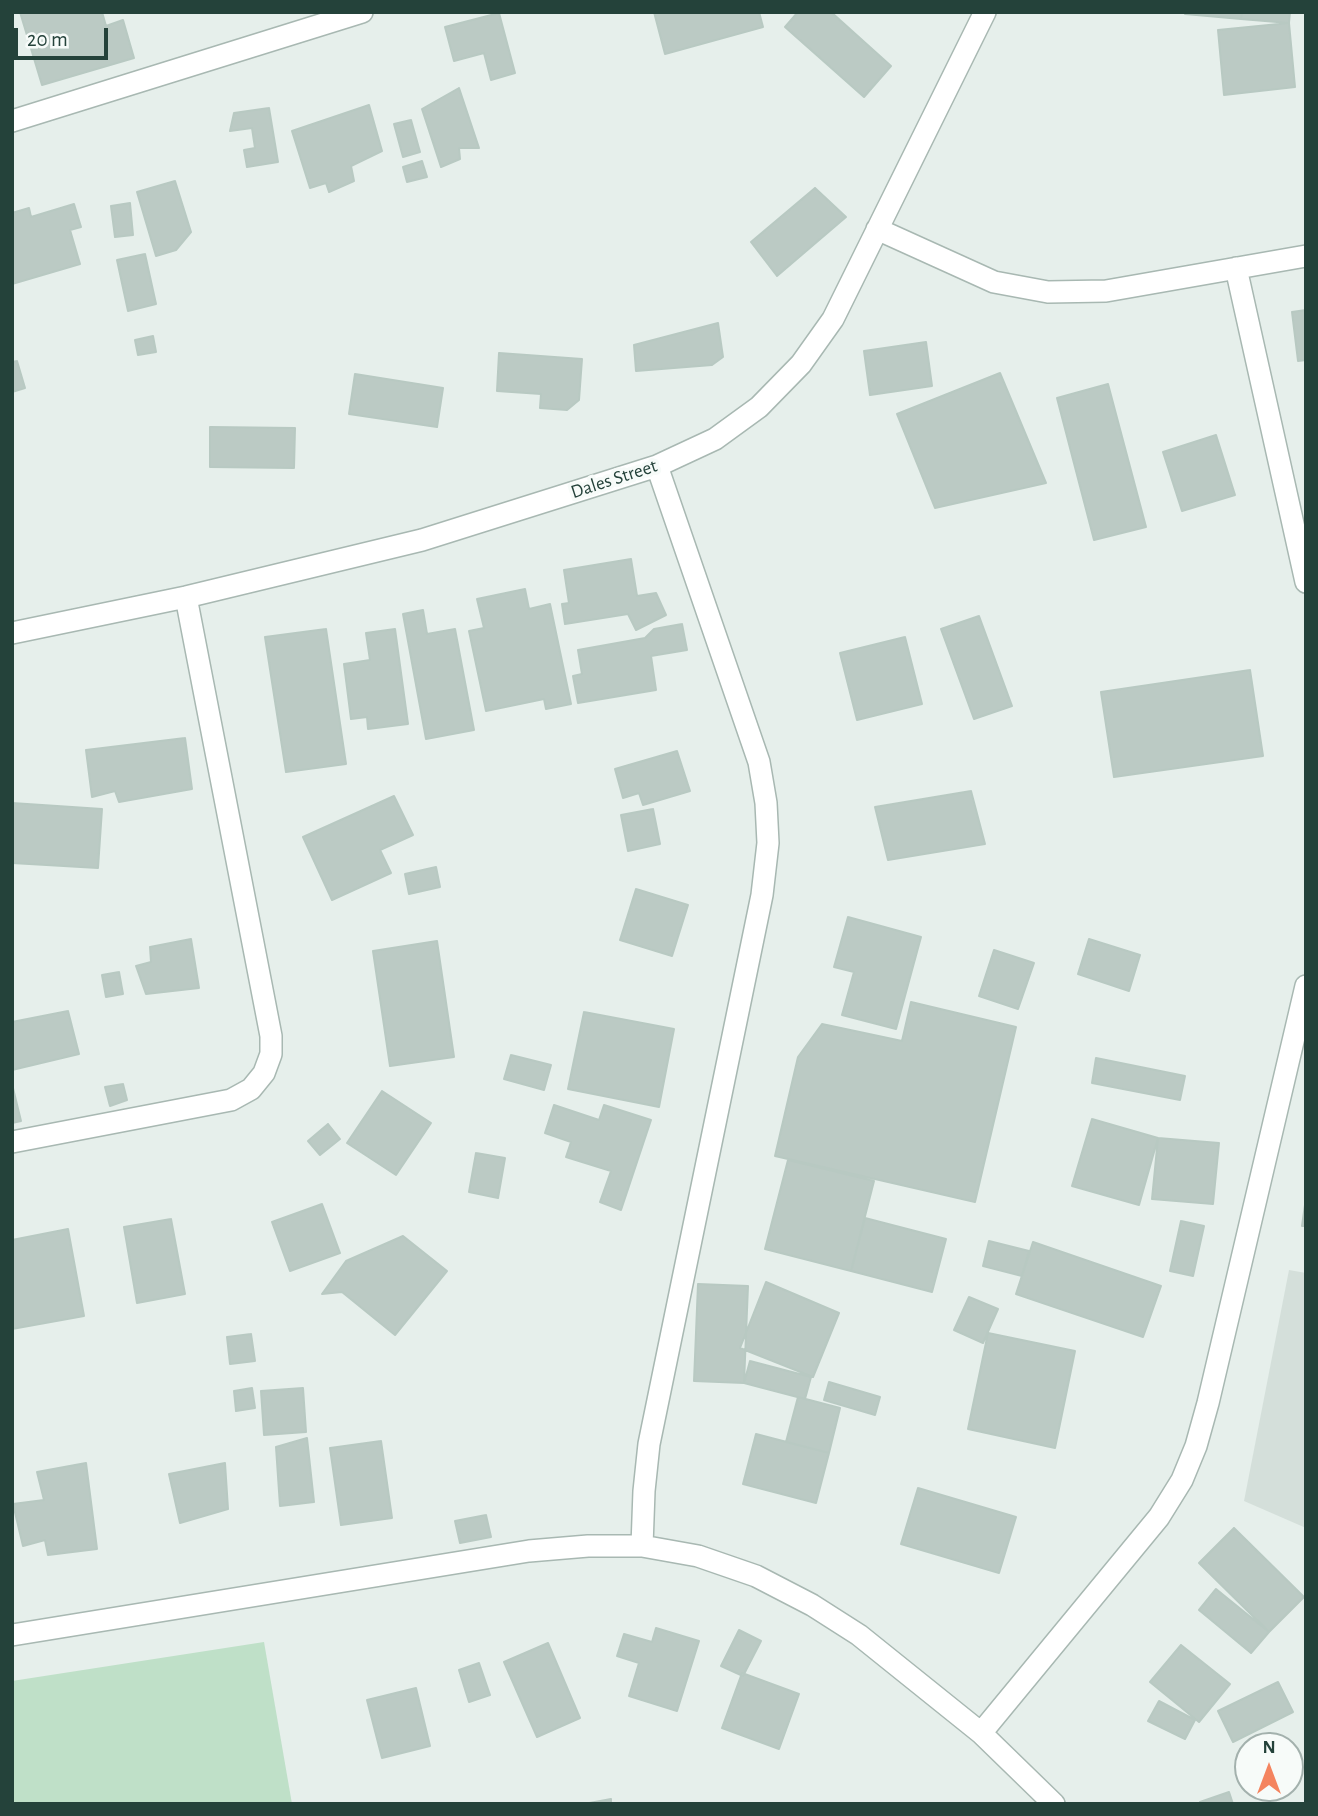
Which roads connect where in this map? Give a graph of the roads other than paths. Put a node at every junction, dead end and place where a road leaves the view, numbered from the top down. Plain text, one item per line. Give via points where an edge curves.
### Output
1 (362, 12) edge
2 (985, 12) edge
3 (12, 121) edge
4 (877, 229) junction
5 (1306, 256) edge
6 (1236, 268) junction
7 (657, 466) junction
8 (1306, 582) edge
9 (186, 597) junction
10 (12, 633) edge
11 (1306, 986) edge
12 (12, 1142) edge
13 (642, 1546) junction
14 (12, 1634) edge
15 (981, 1733) junction
16 (1054, 1804) edge

1 - 3 street
2 - 4 street, Dales Street
4 - 6 street via 995,282 1048,292 1106,291
4 - 7 street, Dales Street via 833,320 801,364 759,407 715,439
5 - 6 street
6 - 8 street
7 - 9 street, Dales Street via 422,540
7 - 13 street via 759,762 768,843 762,895 649,1444
9 - 10 street, Dales Street
9 - 12 street via 271,1054 251,1089 231,1100
11 - 15 street via 1208,1403 1182,1480 1158,1517
13 - 14 street via 530,1551
13 - 15 street via 698,1556 756,1576 812,1605 859,1635
15 - 16 street

